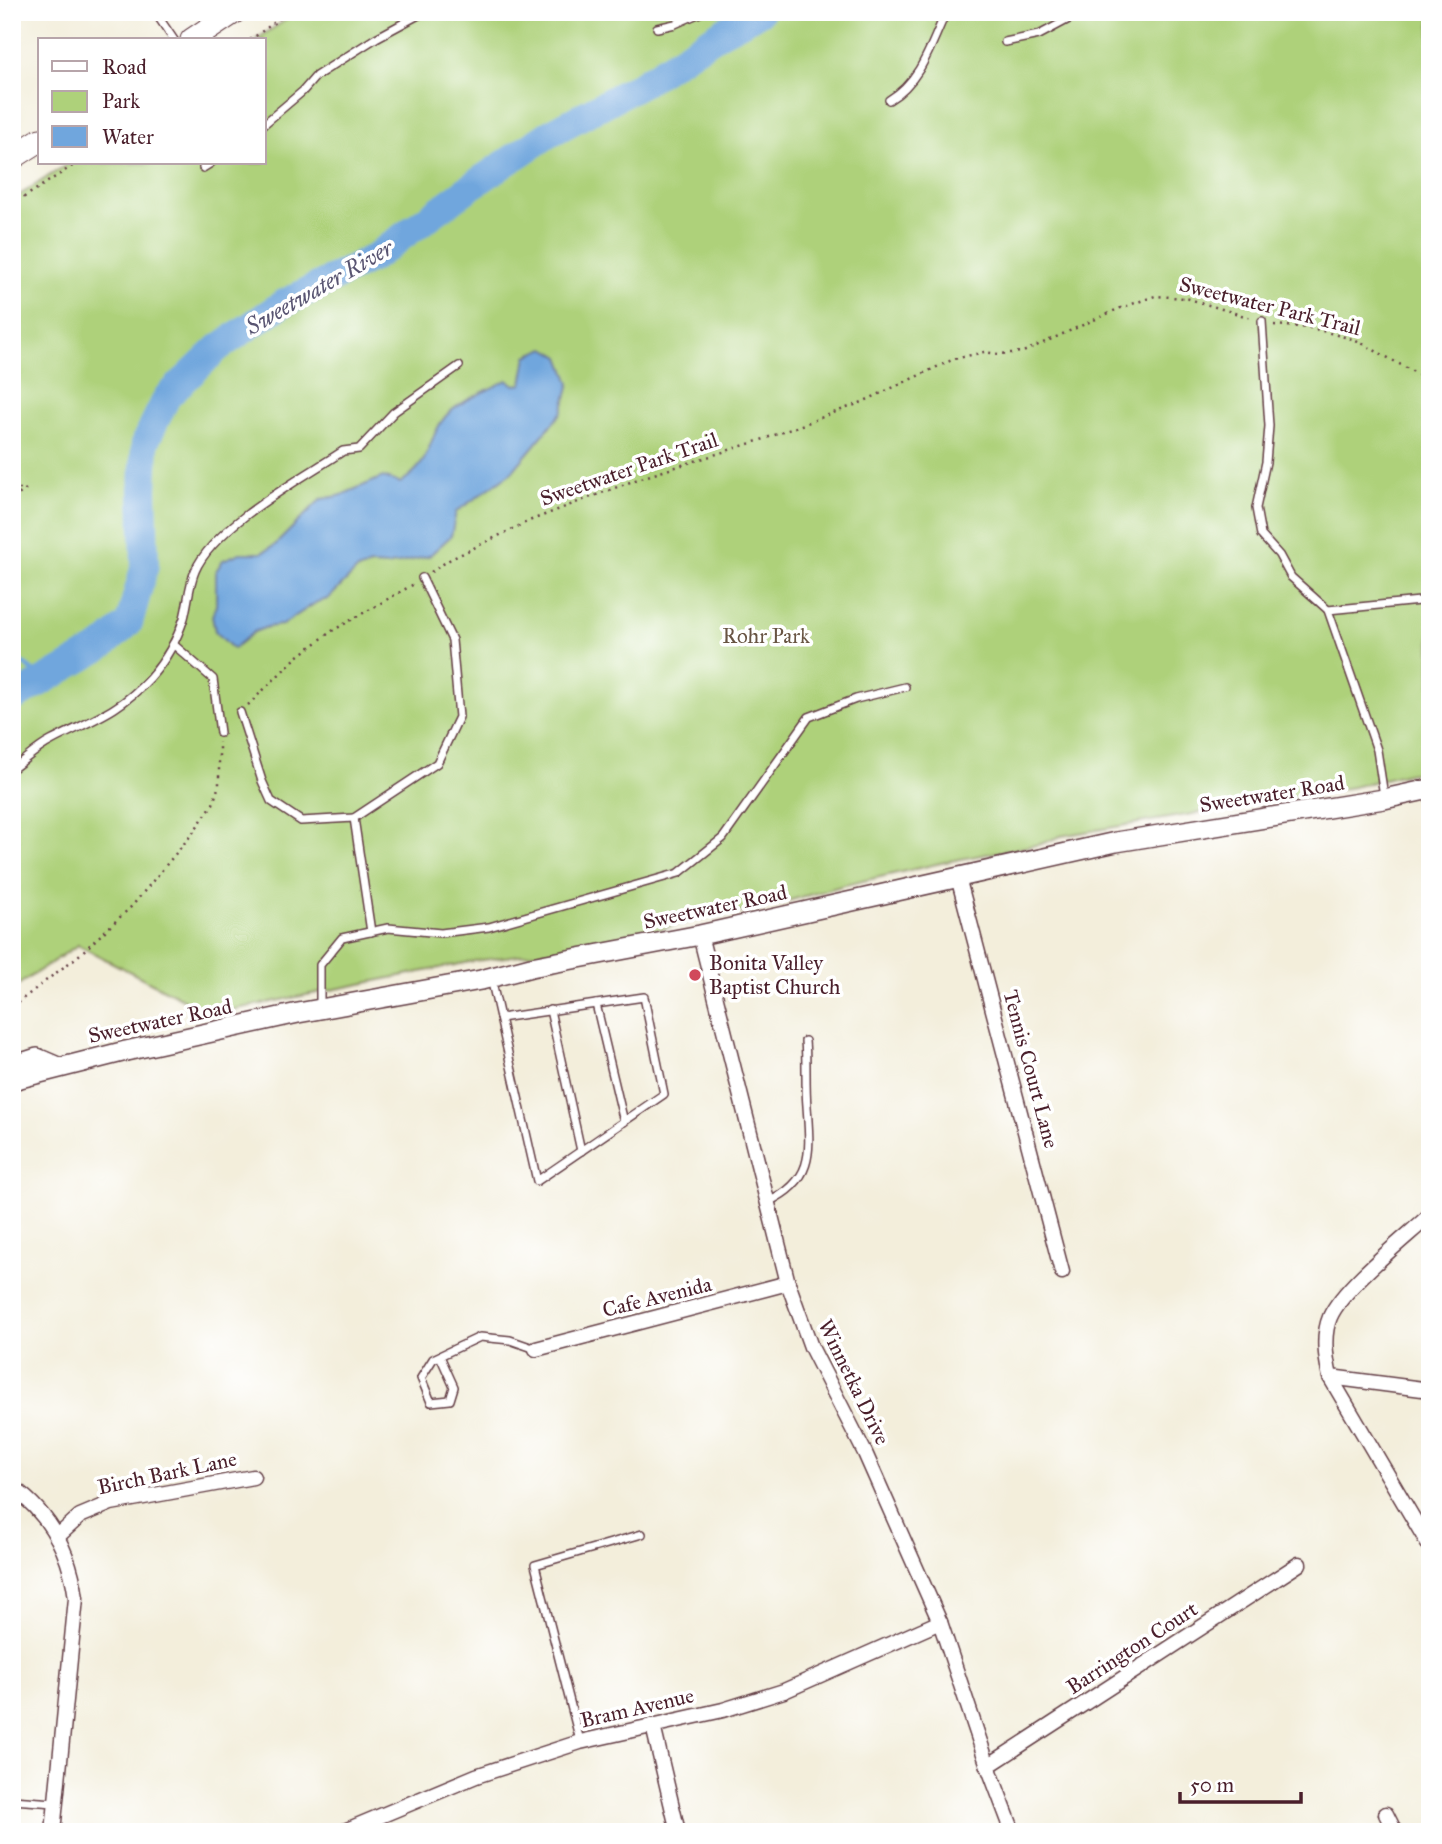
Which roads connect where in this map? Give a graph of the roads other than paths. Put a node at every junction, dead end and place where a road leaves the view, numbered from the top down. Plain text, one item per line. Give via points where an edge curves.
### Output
1 (155, 12) edge
2 (234, 12) edge
3 (424, 12) edge
4 (702, 12) edge
5 (946, 12) edge
6 (1082, 12) edge
7 (657, 28) dead end
8 (173, 38) edge
9 (195, 38) edge
10 (1005, 42) dead end
11 (889, 100) dead end
12 (266, 122) edge
13 (38, 141) edge
14 (12, 158) edge
15 (209, 164) edge
16 (203, 168) dead end
17 (1262, 321) road end
18 (459, 366) dead end
19 (422, 578) road end
20 (1430, 600) edge
21 (1328, 610) junction
22 (173, 645) junction
23 (905, 687) dead end
24 (240, 712) road end
25 (220, 733) road end
26 (12, 769) edge
27 (1430, 789) edge
28 (1384, 799) junction
29 (354, 818) junction
30 (958, 877) junction
31 (371, 932) junction
32 (700, 935) junction
33 (491, 977) junction
34 (596, 1004) junction
35 (320, 1010) junction
36 (550, 1010) junction
37 (500, 1018) junction
38 (805, 1041) dead end
39 (12, 1066) edge
40 (58, 1066) junction
41 (12, 1080) edge
42 (624, 1122) junction
43 (581, 1151) junction
44 (767, 1202) junction
45 (1430, 1215) edge
46 (1062, 1272) dead end
47 (788, 1283) junction
48 (536, 1349) joint
49 (440, 1356) junction
50 (1330, 1377) junction
51 (1430, 1390) edge
52 (253, 1477) dead end
53 (12, 1487) edge
54 (642, 1534) dead end
55 (57, 1536) junction
56 (1430, 1547) edge
57 (1299, 1564) dead end
58 (940, 1622) junction
59 (653, 1726) junction
60 (580, 1742) junction
61 (988, 1766) junction
62 (12, 1800) edge
63 (55, 1803) junction
64 (1386, 1814) dead end
65 (54, 1832) edge
66 (342, 1832) edge
67 (678, 1832) edge
68 (1013, 1832) edge
69 (1395, 1832) edge

1 - 8 lane
2 - 9 main road
3 - 12 lane via 316,76
4 - 7 lane
5 - 11 lane via 920,71
6 - 10 lane via 1039,36
13 - 14 main road
15 - 16 lane
17 - 21 lane via 1269,426 1256,508 1261,536 1279,555 1291,578
18 - 22 lane via 394,412 359,449 343,450 233,524 209,547 195,571
19 - 29 lane via 452,640 459,716 437,763
20 - 21 lane
21 - 28 lane via 1377,750
22 - 25 lane via 213,679
22 - 26 lane via 127,701 49,742
23 - 31 lane via 809,717 723,838 679,873 489,927 441,933
24 - 29 lane via 271,801 301,821
27 - 28 main road, Sweetwater Road
28 - 30 main road, Sweetwater Road via 1116,842
29 - 31 lane
30 - 32 main road, Sweetwater Road
30 - 46 street, Tennis Court Lane
31 - 35 lane via 342,938 320,965
32 - 33 main road, Sweetwater Road
32 - 44 street, Winnetka Drive
33 - 35 main road, Sweetwater Road
33 - 37 lane
34 - 36 lane
34 - 42 lane
34 - 42 lane via 644,997 664,1094
35 - 40 main road, Sweetwater Road
36 - 37 lane
36 - 43 lane
37 - 43 lane via 537,1181
38 - 44 lane via 810,1126 807,1166 785,1194
39 - 40 main road via 37,1058
40 - 41 main road, Sweetwater Road
42 - 43 lane
44 - 47 street, Winnetka Drive
45 - 50 street via 1348,1291 1329,1318 1325,1350
47 - 48 street, Cafe Avenida
47 - 58 street, Winnetka Drive via 811,1347 865,1453
48 - 49 lane via 480,1337
49 - 49 lane via 421,1378 431,1402 450,1399 454,1387
50 - 51 street
50 - 56 street
52 - 55 street, Birch Bark Lane via 111,1503 80,1516
53 - 55 street via 36,1507
54 - 60 lane via 535,1565
55 - 63 street via 70,1566 76,1598
57 - 61 street, Barrington Court
58 - 59 street, Bram Avenue via 784,1691
58 - 61 street, Winnetka Drive
59 - 60 street, Bram Avenue
59 - 67 street
60 - 66 street, Bram Avenue via 476,1776
61 - 68 street, Winnetka Drive
62 - 63 lane
63 - 65 street
64 - 69 street

